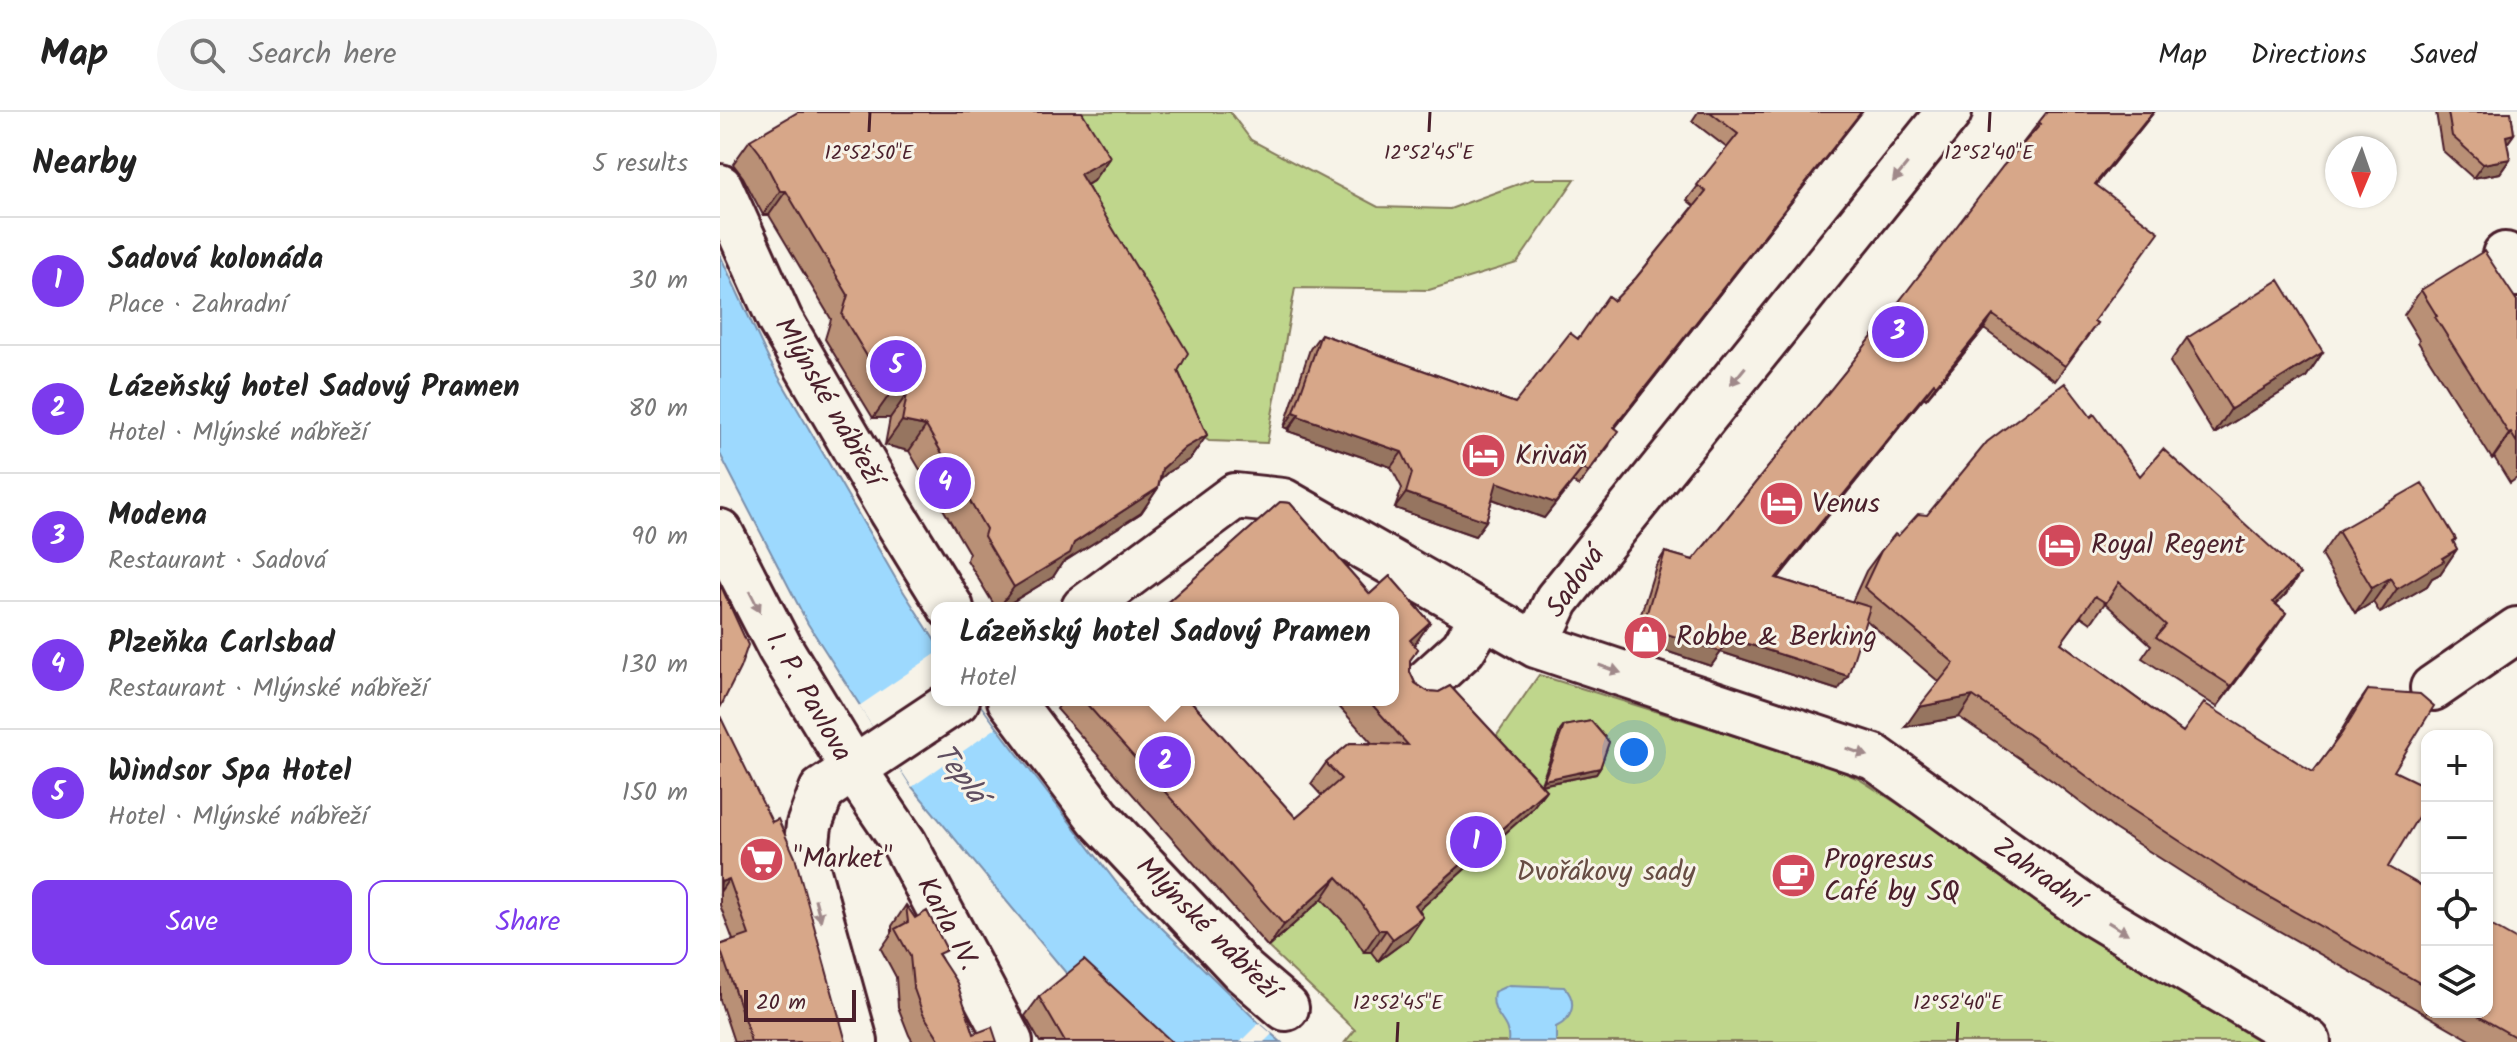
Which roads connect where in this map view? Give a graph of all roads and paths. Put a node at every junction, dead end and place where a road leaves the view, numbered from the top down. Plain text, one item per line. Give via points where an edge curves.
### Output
1 (1949, 112) edge
2 (720, 187) edge
3 (720, 532) edge
4 (947, 602) edge
5 (1092, 602) edge
6 (1484, 615) junction
7 (2517, 630) edge
8 (1536, 645) junction
9 (2433, 688) dead end
10 (1419, 689) edge
11 (948, 706) edge
12 (1015, 706) edge
13 (871, 757) junction
14 (1286, 1008) dead end
15 (855, 1042) edge
16 (1010, 1042) edge
17 (2308, 1042) edge

1 -> 8 street, Sadová via 1557,600
2 - 4 street, Mlýnské nábřeží via 780,320
3 -> 13 street, I. P. Pavlova via 768,626
5 - 6 street, Sadová via 1235,496 1283,501
6 - 8 street, Sadová
6 - 10 street via 1463,649
7 - 9 street
8 -> 17 street, Zahradní via 1874,757 2089,911
11 - 13 street
12 - 14 street, Mlýnské nábřeží via 1099,818 1243,971
13 -> 15 street, I. P. Pavlova via 822,790 809,825 805,861
13 - 16 street, Karla IV. via 904,843

